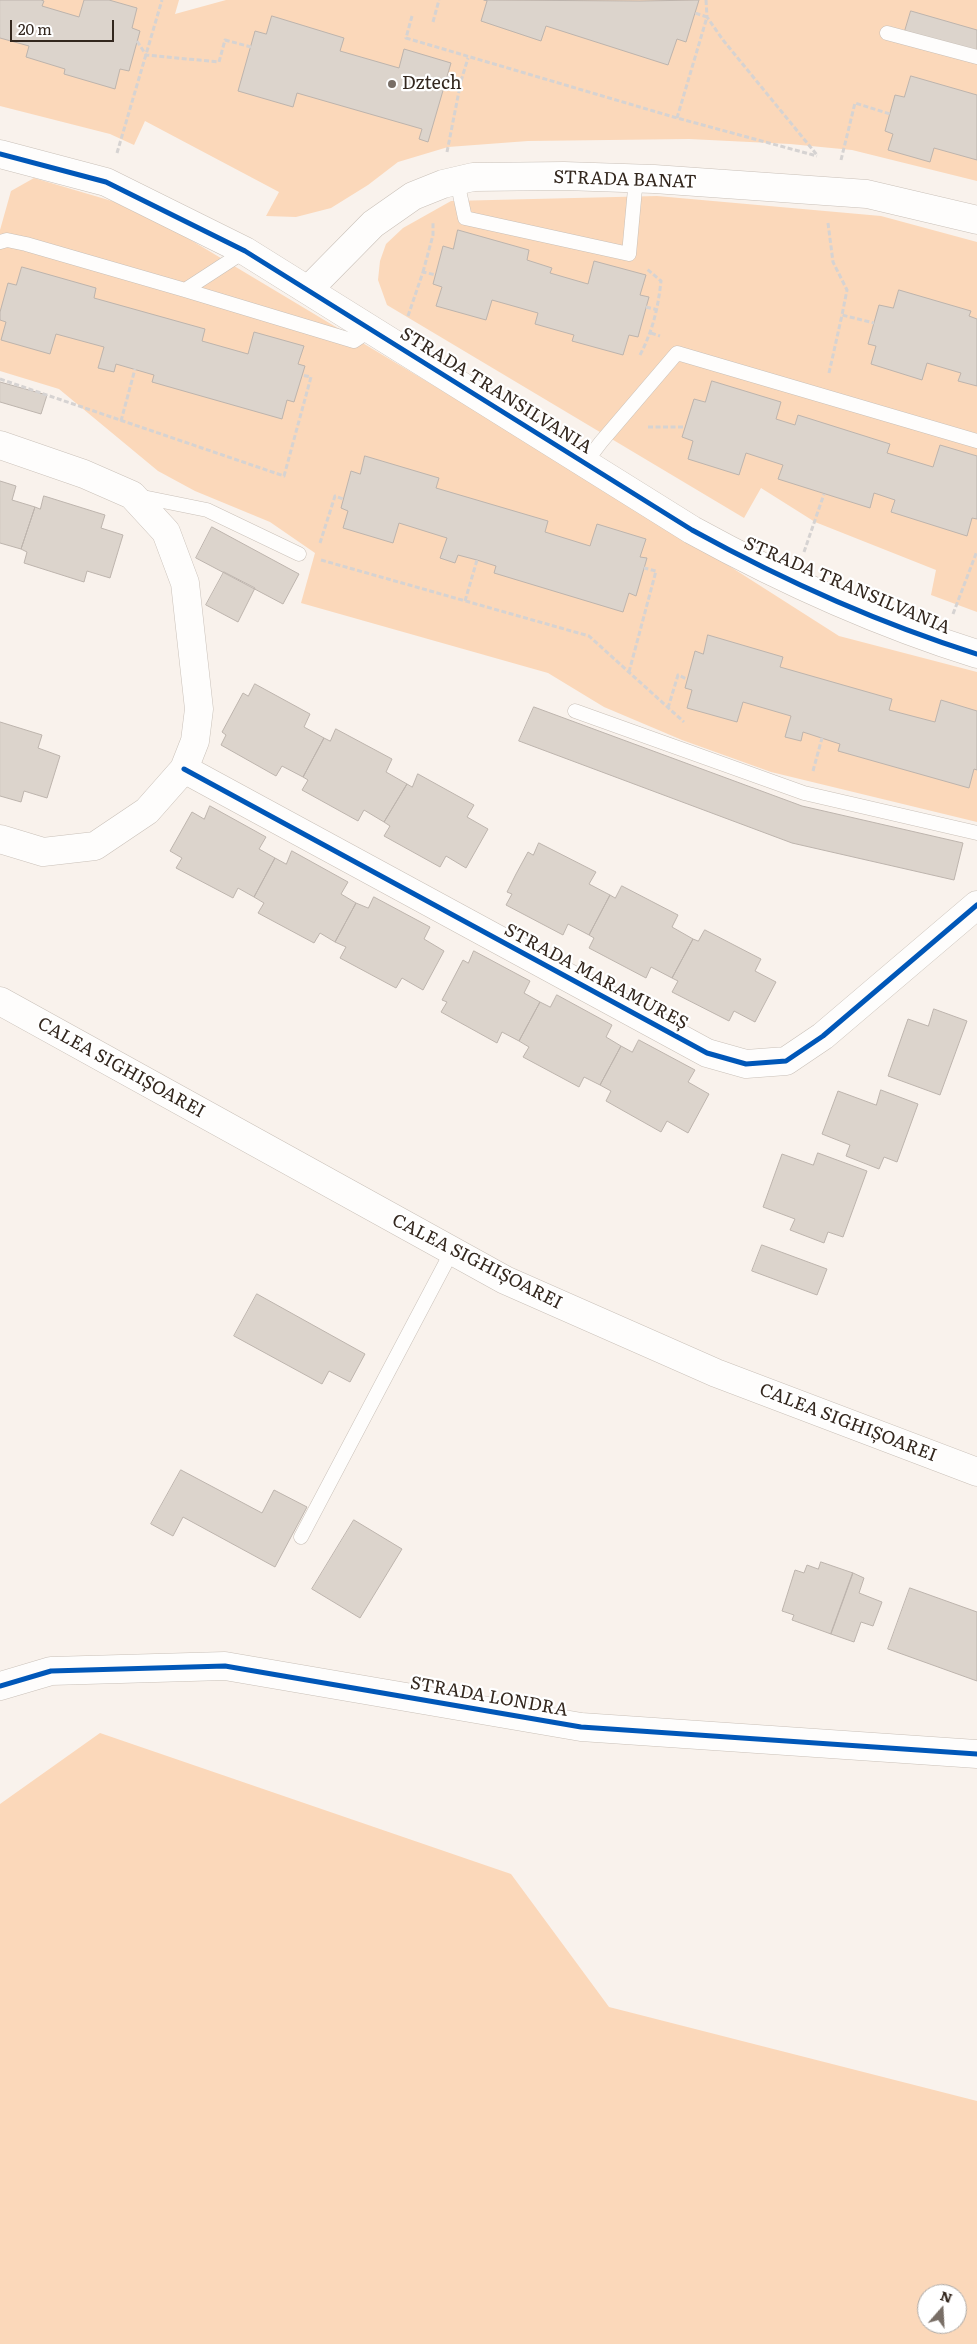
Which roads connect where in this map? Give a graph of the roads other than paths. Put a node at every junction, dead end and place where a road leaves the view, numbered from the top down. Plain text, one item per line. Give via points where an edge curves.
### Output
1 (888, 33) dead end
2 (977, 58) edge
3 (0, 154) edge
4 (636, 178) junction
5 (446, 184) junction
6 (977, 220) edge
7 (0, 242) edge
8 (245, 251) junction
9 (308, 289) junction
10 (185, 290) junction
11 (372, 329) junction
12 (977, 441) edge
13 (0, 444) edge
14 (585, 463) junction
15 (132, 495) junction
16 (299, 554) road end
17 (977, 654) edge
18 (575, 711) dead end
19 (184, 769) junction
20 (977, 833) edge
21 (0, 839) edge
22 (977, 904) edge
23 (0, 1001) edge
24 (452, 1251) junction
25 (977, 1472) edge
26 (301, 1537) dead end
27 (0, 1686) edge
28 (977, 1754) edge

1 - 2 lane
3 - 8 street, STRADA TRANSILVANIA via 106,182
4 - 5 street, STRADA BANAT via 473,177
4 - 5 lane via 629,254 465,218
4 - 6 street, STRADA BANAT via 834,181 867,194
5 - 9 street, STRADA BANAT via 412,196 373,224
7 - 10 lane via 7,240 26,244
8 - 9 street, STRADA TRANSILVANIA
8 - 10 lane
9 - 11 street, STRADA TRANSILVANIA
10 - 11 lane via 354,341
11 - 14 street, STRADA TRANSILVANIA
12 - 14 lane via 677,352
13 - 15 street
14 - 17 street, STRADA TRANSILVANIA via 740,556 849,606
15 - 16 lane via 207,510
15 - 19 street via 166,532 184,582 199,709 195,741
18 - 20 lane via 804,793
19 - 21 street via 147,812 95,846 43,852
19 - 22 street, STRADA MARAMUREȘ via 707,1053 746,1064 786,1061 823,1036
23 - 24 street, CALEA SIGHIȘOAREI
24 - 25 street, CALEA SIGHIȘOAREI via 505,1280 716,1373
24 - 26 lane
27 - 28 street, STRADA LONDRA via 51,1671 225,1666 581,1727

